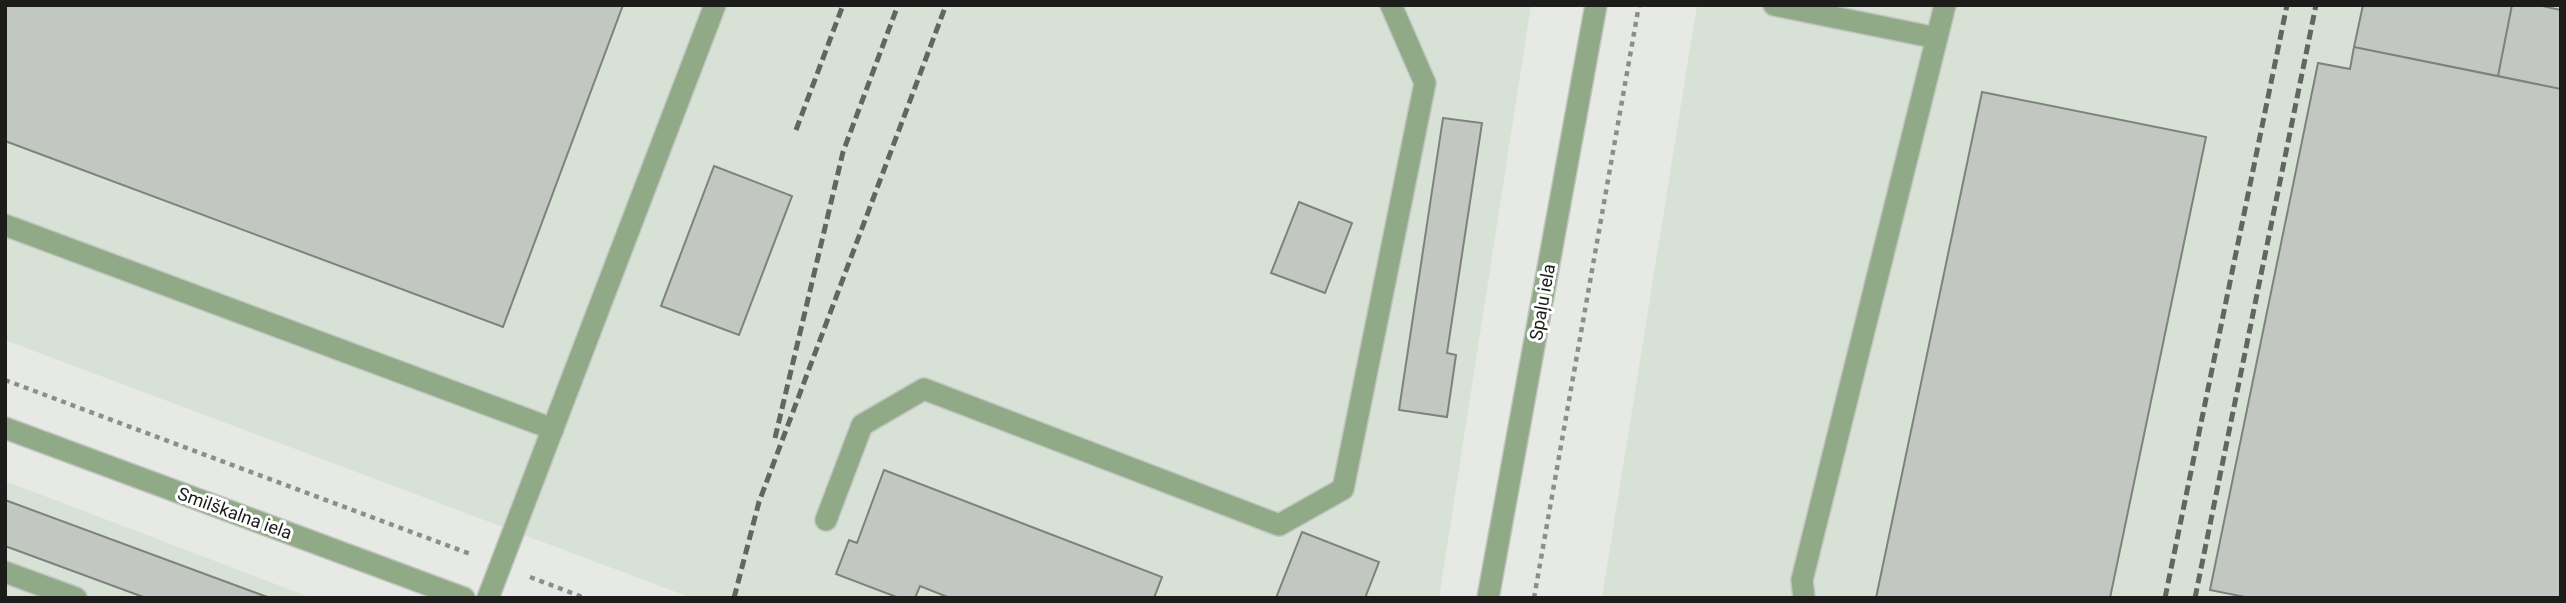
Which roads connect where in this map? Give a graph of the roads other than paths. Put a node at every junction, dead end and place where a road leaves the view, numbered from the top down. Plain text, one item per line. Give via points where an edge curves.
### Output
1 (715, 5) edge
2 (1391, 5) edge
3 (1596, 5) edge
4 (1774, 5) edge
5 (1945, 5) edge
6 (1937, 38) junction
7 (5, 225) edge
8 (5, 428) edge
9 (553, 429) junction
10 (826, 520) dead end
11 (5, 572) edge
12 (76, 598) edge
13 (464, 598) edge
14 (488, 598) edge
15 (1488, 598) edge
16 (1804, 598) edge

1 - 9 street
2 - 10 street via 1425,83 1343,489 1279,525 924,389 862,425
3 - 15 street, Spaļu iela
4 - 6 street
5 - 6 street
6 - 16 street via 1802,580
7 - 9 street
8 - 13 street, Smilškalna iela
9 - 14 street
11 - 12 street

